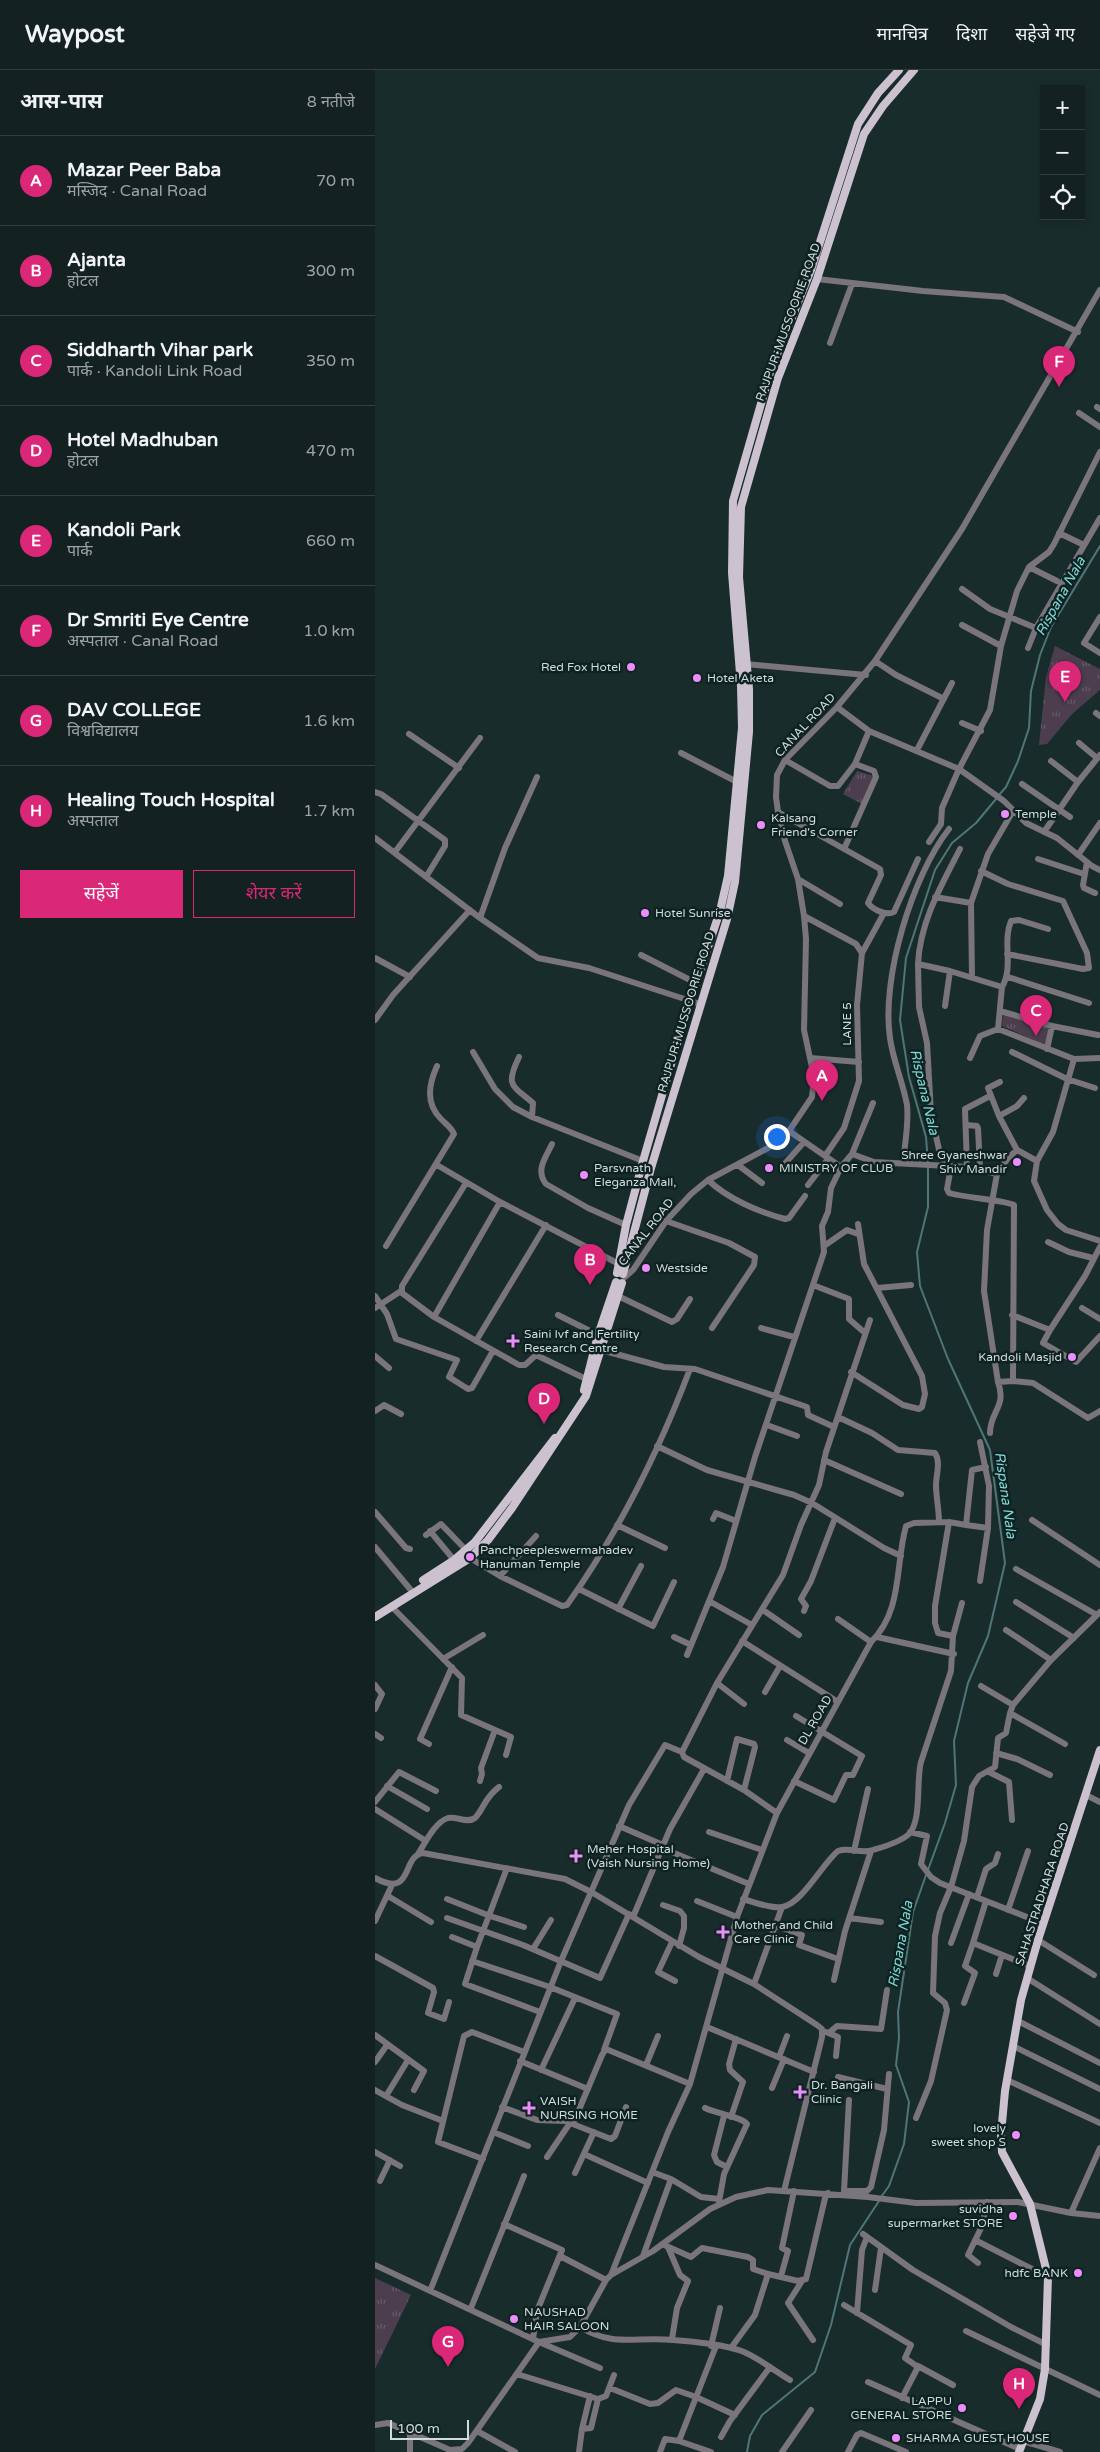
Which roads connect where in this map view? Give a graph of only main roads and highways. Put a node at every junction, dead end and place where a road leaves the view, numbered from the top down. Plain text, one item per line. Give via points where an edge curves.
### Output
1 (899, 70) edge
2 (914, 70) edge
3 (741, 784) junction
4 (620, 1278) junction
5 (468, 1554) junction
6 (375, 1612) edge
7 (375, 1617) edge
8 (1100, 1750) edge
9 (1019, 2451) edge

1 - 3 main road, RAJPUR-MUSSOORIE ROAD via 878,93 858,124 811,270 771,369 733,501 732,574 742,719
2 - 3 main road, RAJPUR-MUSSOORIE ROAD via 883,106 865,134 817,279 777,378 741,507 739,577 749,732
3 - 4 main road, RAJPUR-MUSSOORIE ROAD via 735,882 727,919
3 - 4 main road, RAJPUR-MUSSOORIE ROAD via 720,911 643,1161 617,1263
4 - 5 main road, RAJPUR-MUSSOORIE ROAD via 598,1335 582,1397
4 - 5 main road, RAJPUR-MUSSOORIE ROAD via 618,1296 590,1386 579,1409 512,1508 487,1540
5 - 6 main road, RAJPUR-MUSSOORIE ROAD
5 - 7 main road, RAJPUR-MUSSOORIE ROAD
8 - 9 main road, SAHASTRADHARA ROAD via 1042,1923 1027,1978 1007,2080 1001,2146 1031,2204 1048,2278 1045,2369 1040,2398

